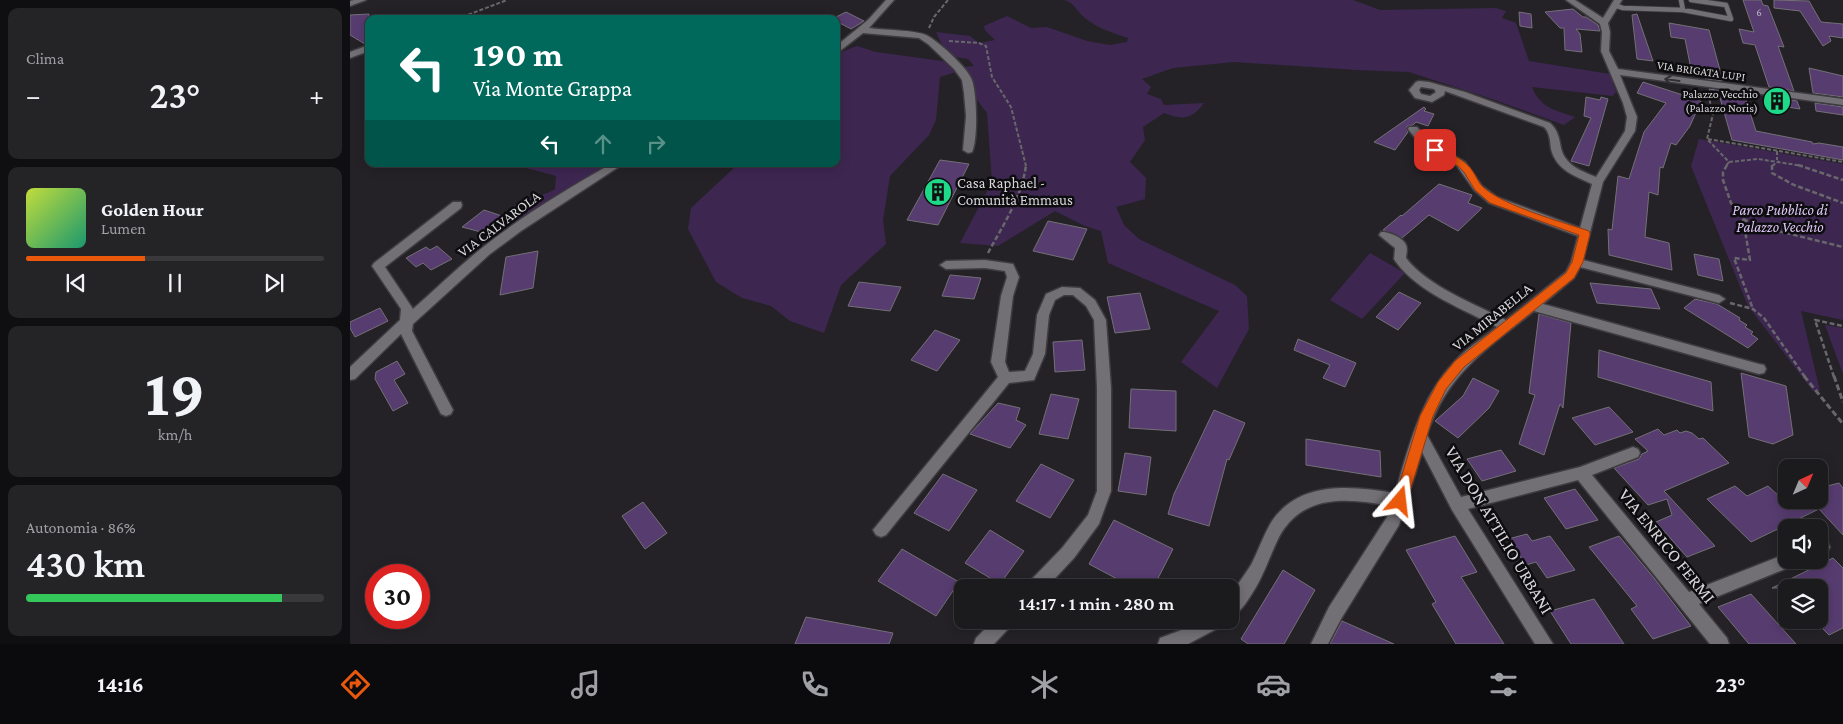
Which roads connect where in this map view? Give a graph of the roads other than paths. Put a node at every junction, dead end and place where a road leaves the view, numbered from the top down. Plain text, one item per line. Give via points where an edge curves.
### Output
1 (362, 0) edge
2 (890, 0) edge
3 (1570, 0) edge
4 (1681, 0) edge
5 (1691, 0) edge
6 (1616, 3) edge
7 (350, 4) edge
8 (1683, 10) junction
9 (1604, 23) junction
10 (861, 30) junction
11 (840, 48) edge
12 (365, 49) edge
13 (350, 55) edge
14 (1616, 72) junction
15 (1438, 87) dead end
16 (1842, 102) edge
17 (1413, 129) dead end
18 (968, 150) dead end
19 (613, 167) edge
20 (1598, 182) junction
21 (458, 205) dead end
22 (1585, 234) junction
23 (1384, 235) dead end
24 (1577, 262) junction
25 (946, 265) dead end
26 (1719, 300) road end
27 (1531, 305) junction
28 (408, 322) junction
29 (1506, 326) junction
30 (1759, 369) dead end
31 (350, 375) edge
32 (1005, 378) junction
33 (446, 410) dead end
34 (1420, 436) junction
35 (1633, 453) dead end
36 (1581, 473) junction
37 (1400, 501) junction
38 (1457, 505) junction
39 (881, 530) dead end
40 (1778, 564) edge
41 (1043, 579) edge
42 (1239, 597) edge
43 (1686, 601) junction
44 (996, 629) edge
45 (1201, 629) edge
46 (982, 644) edge
47 (1166, 644) edge
48 (1318, 644) edge
49 (1544, 644) edge
50 (1721, 644) edge

1 - 7 street
2 - 10 street
3 - 9 street
4 - 8 lane
5 - 8 lane via 1726,5 1731,19
6 - 8 lane via 1623,8
6 - 9 street
9 - 14 street, VIA MIRABELLA via 1605,51
10 - 11 street
10 - 18 street via 924,38 957,67 967,80 971,105
12 - 13 street
16 -> 14 street, VIA BRIGATA LUPI
14 - 20 street, VIA MIRABELLA via 1632,117 1630,132
15 - 20 street via 1547,125 1552,129 1556,148 1570,170
17 - 22 street via 1424,143 1461,164 1485,195 1493,200
19 - 28 street, VIA CALVAROLA via 517,228
20 - 22 street, VIA MIRABELLA
21 - 28 street via 378,266 407,309
22 - 24 street, VIA MIRABELLA
23 - 29 street via 1401,246 1400,259 1407,269
24 - 26 street
24 - 27 street, VIA MIRABELLA via 1570,276
25 - 32 street via 1009,267 1013,277 1007,296 998,362
27 - 29 street, VIA MIRABELLA
27 - 30 street
28 - 31 street, VIA CALVAROLA
28 - 33 street via 406,331
29 - 34 street, VIA MIRABELLA via 1460,364 1442,386 1426,416
32 - 39 street
32 - 41 street via 1029,376 1039,354 1043,315 1050,297 1062,291 1076,291 1091,303 1100,320 1104,491 1094,519
34 - 37 street, VIA MIRABELLA
34 - 38 street, VIA DON ATTILIO URBANI
35 - 36 street
36 - 38 street
36 - 43 street, VIA ENRICO FERMI
37 - 42 street via 1345,494 1308,500 1290,509
37 - 48 street, VIA MIRABELLA via 1394,520
38 - 49 street, VIA DON ATTILIO URBANI
40 - 43 street
43 - 50 street, VIA ENRICO FERMI
44 - 46 street
45 - 47 street

